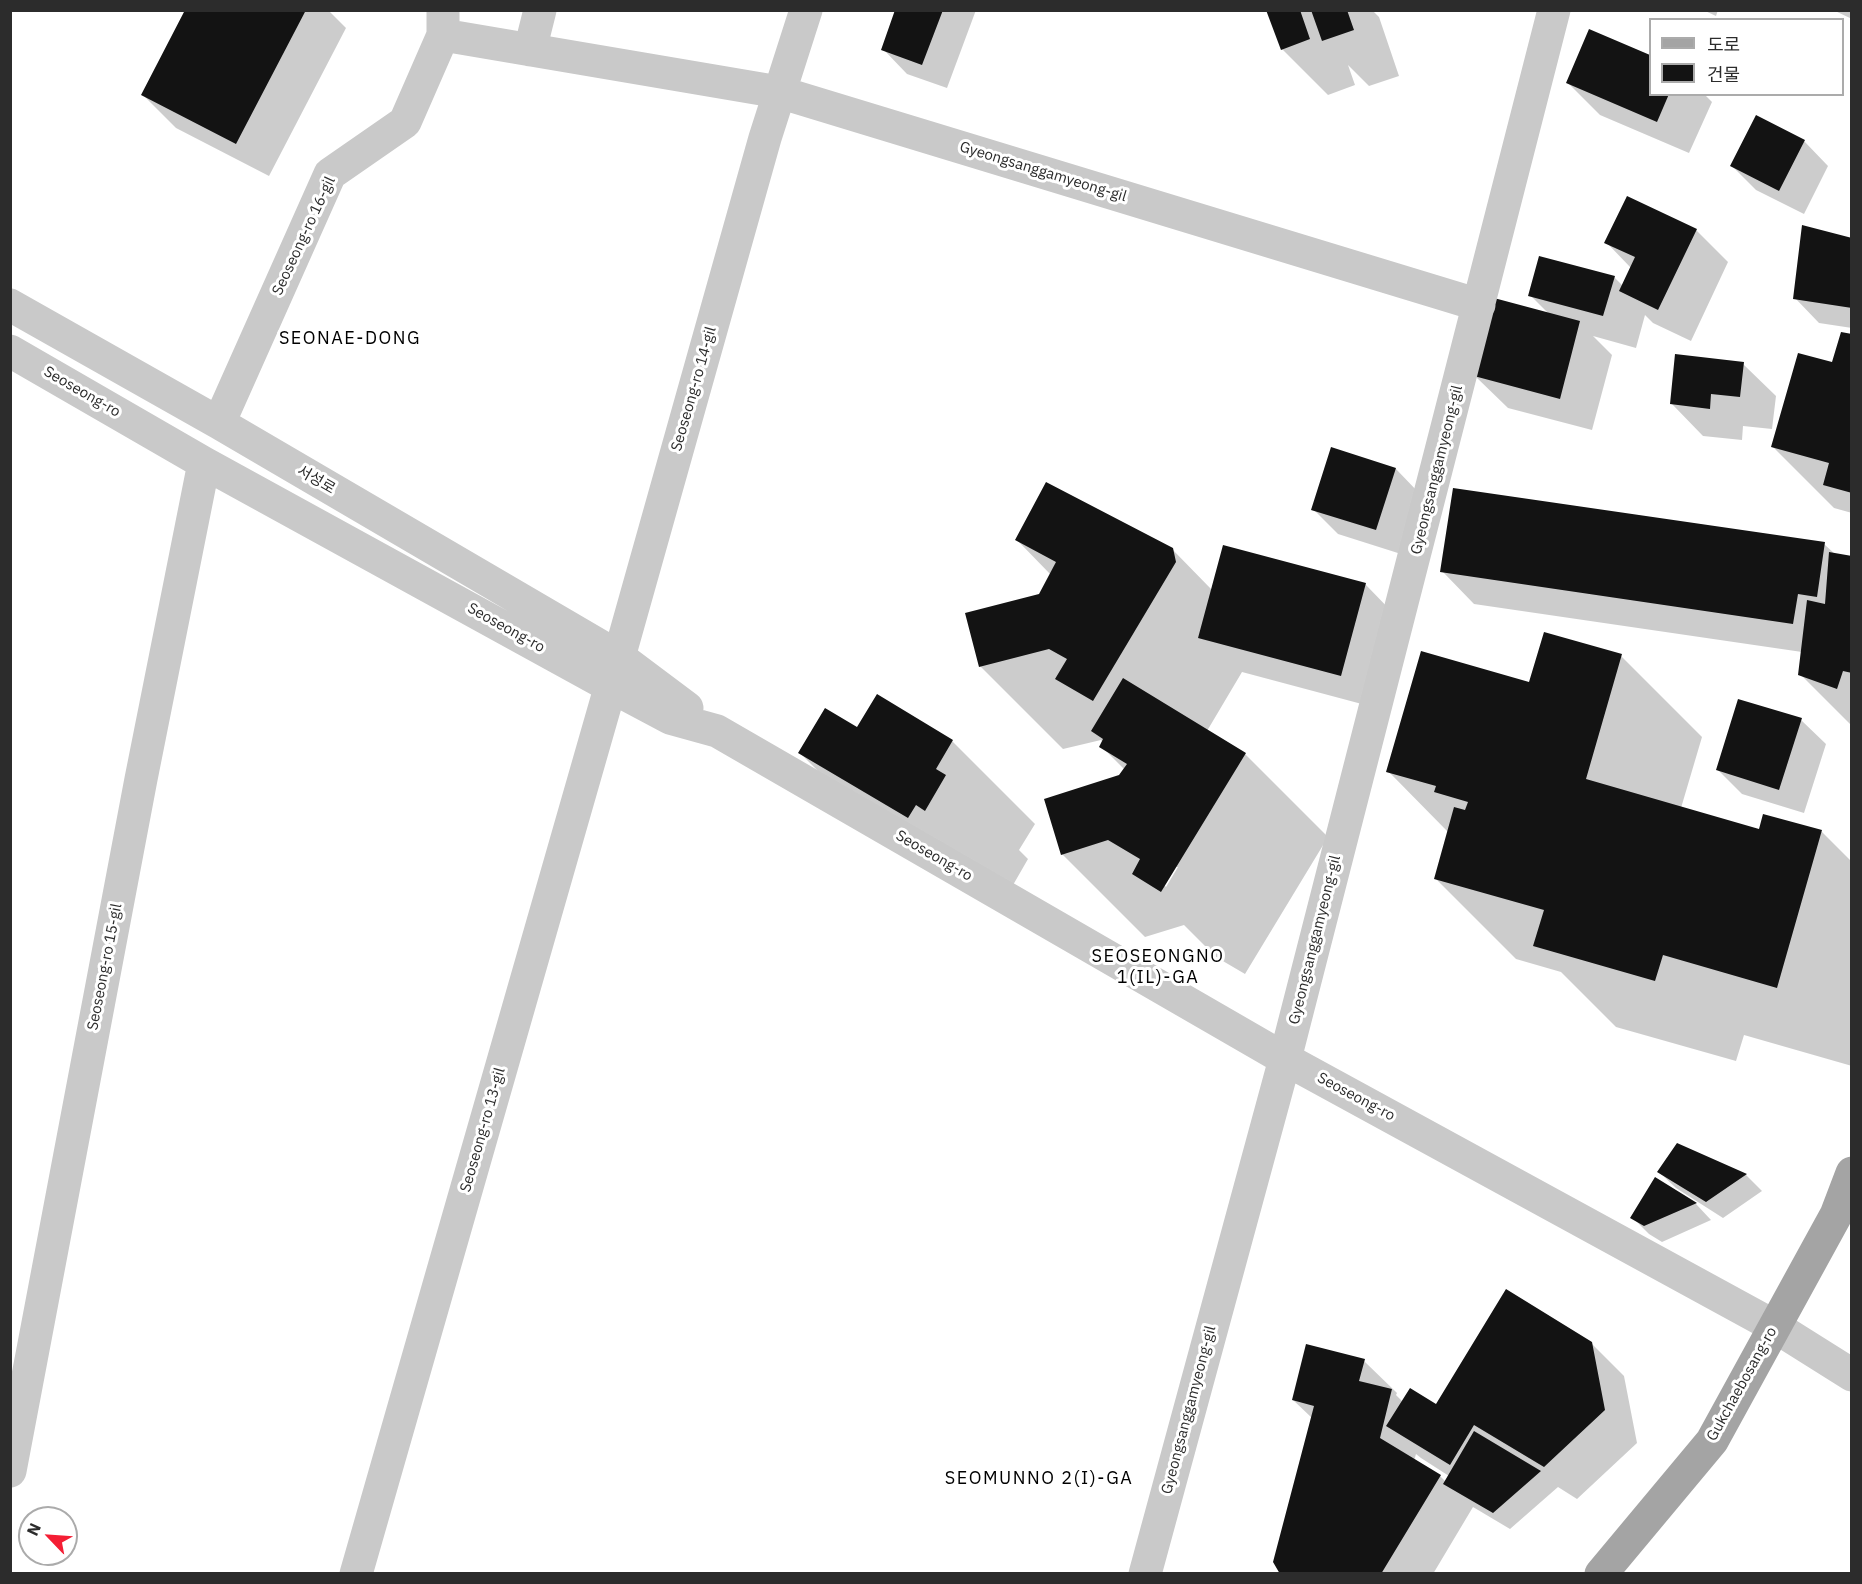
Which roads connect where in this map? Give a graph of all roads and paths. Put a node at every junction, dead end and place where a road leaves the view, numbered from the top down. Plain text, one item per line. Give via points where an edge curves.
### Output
1 (540, 10) edge
2 (806, 10) edge
3 (1554, 10) edge
4 (443, 23) edge
5 (530, 50) junction
6 (779, 92) junction
7 (10, 305) edge
8 (1479, 305) junction
9 (10, 351) edge
10 (219, 423) junction
11 (204, 463) junction
12 (615, 672) junction
13 (1285, 1059) junction
14 (1851, 1173) edge
15 (1774, 1326) junction
16 (1851, 1376) edge
17 (10, 1471) edge
18 (356, 1574) edge
19 (1145, 1574) edge
20 (1601, 1574) edge

1 - 5 street
2 - 6 street, Seoseong-ro 14-gil
3 - 8 street, Gyeongsanggamyeong-gil
4 - 5 street
4 - 10 street, Seoseong-ro 16-gil via 405,122 330,174
5 - 6 street
6 - 8 street, Gyeongsanggamyeong-gil
6 - 12 street, Seoseong-ro 14-gil
7 - 10 street, 서성로
8 - 13 street, Gyeongsanggamyeong-gil
9 - 11 street, Seoseong-ro
10 - 12 street, 서성로
11 - 12 street, Seoseong-ro
11 - 17 street, Seoseong-ro 15-gil
12 - 13 street, Seoseong-ro via 670,718 717,731
12 - 18 street, Seoseong-ro 13-gil
13 - 15 street, Seoseong-ro
13 - 19 street, Gyeongsanggamyeong-gil
14 - 15 main road, Gukchaebosang-ro via 1836,1215
15 - 16 street, Seoseong-ro
15 - 20 main road, Gukchaebosang-ro via 1712,1441

